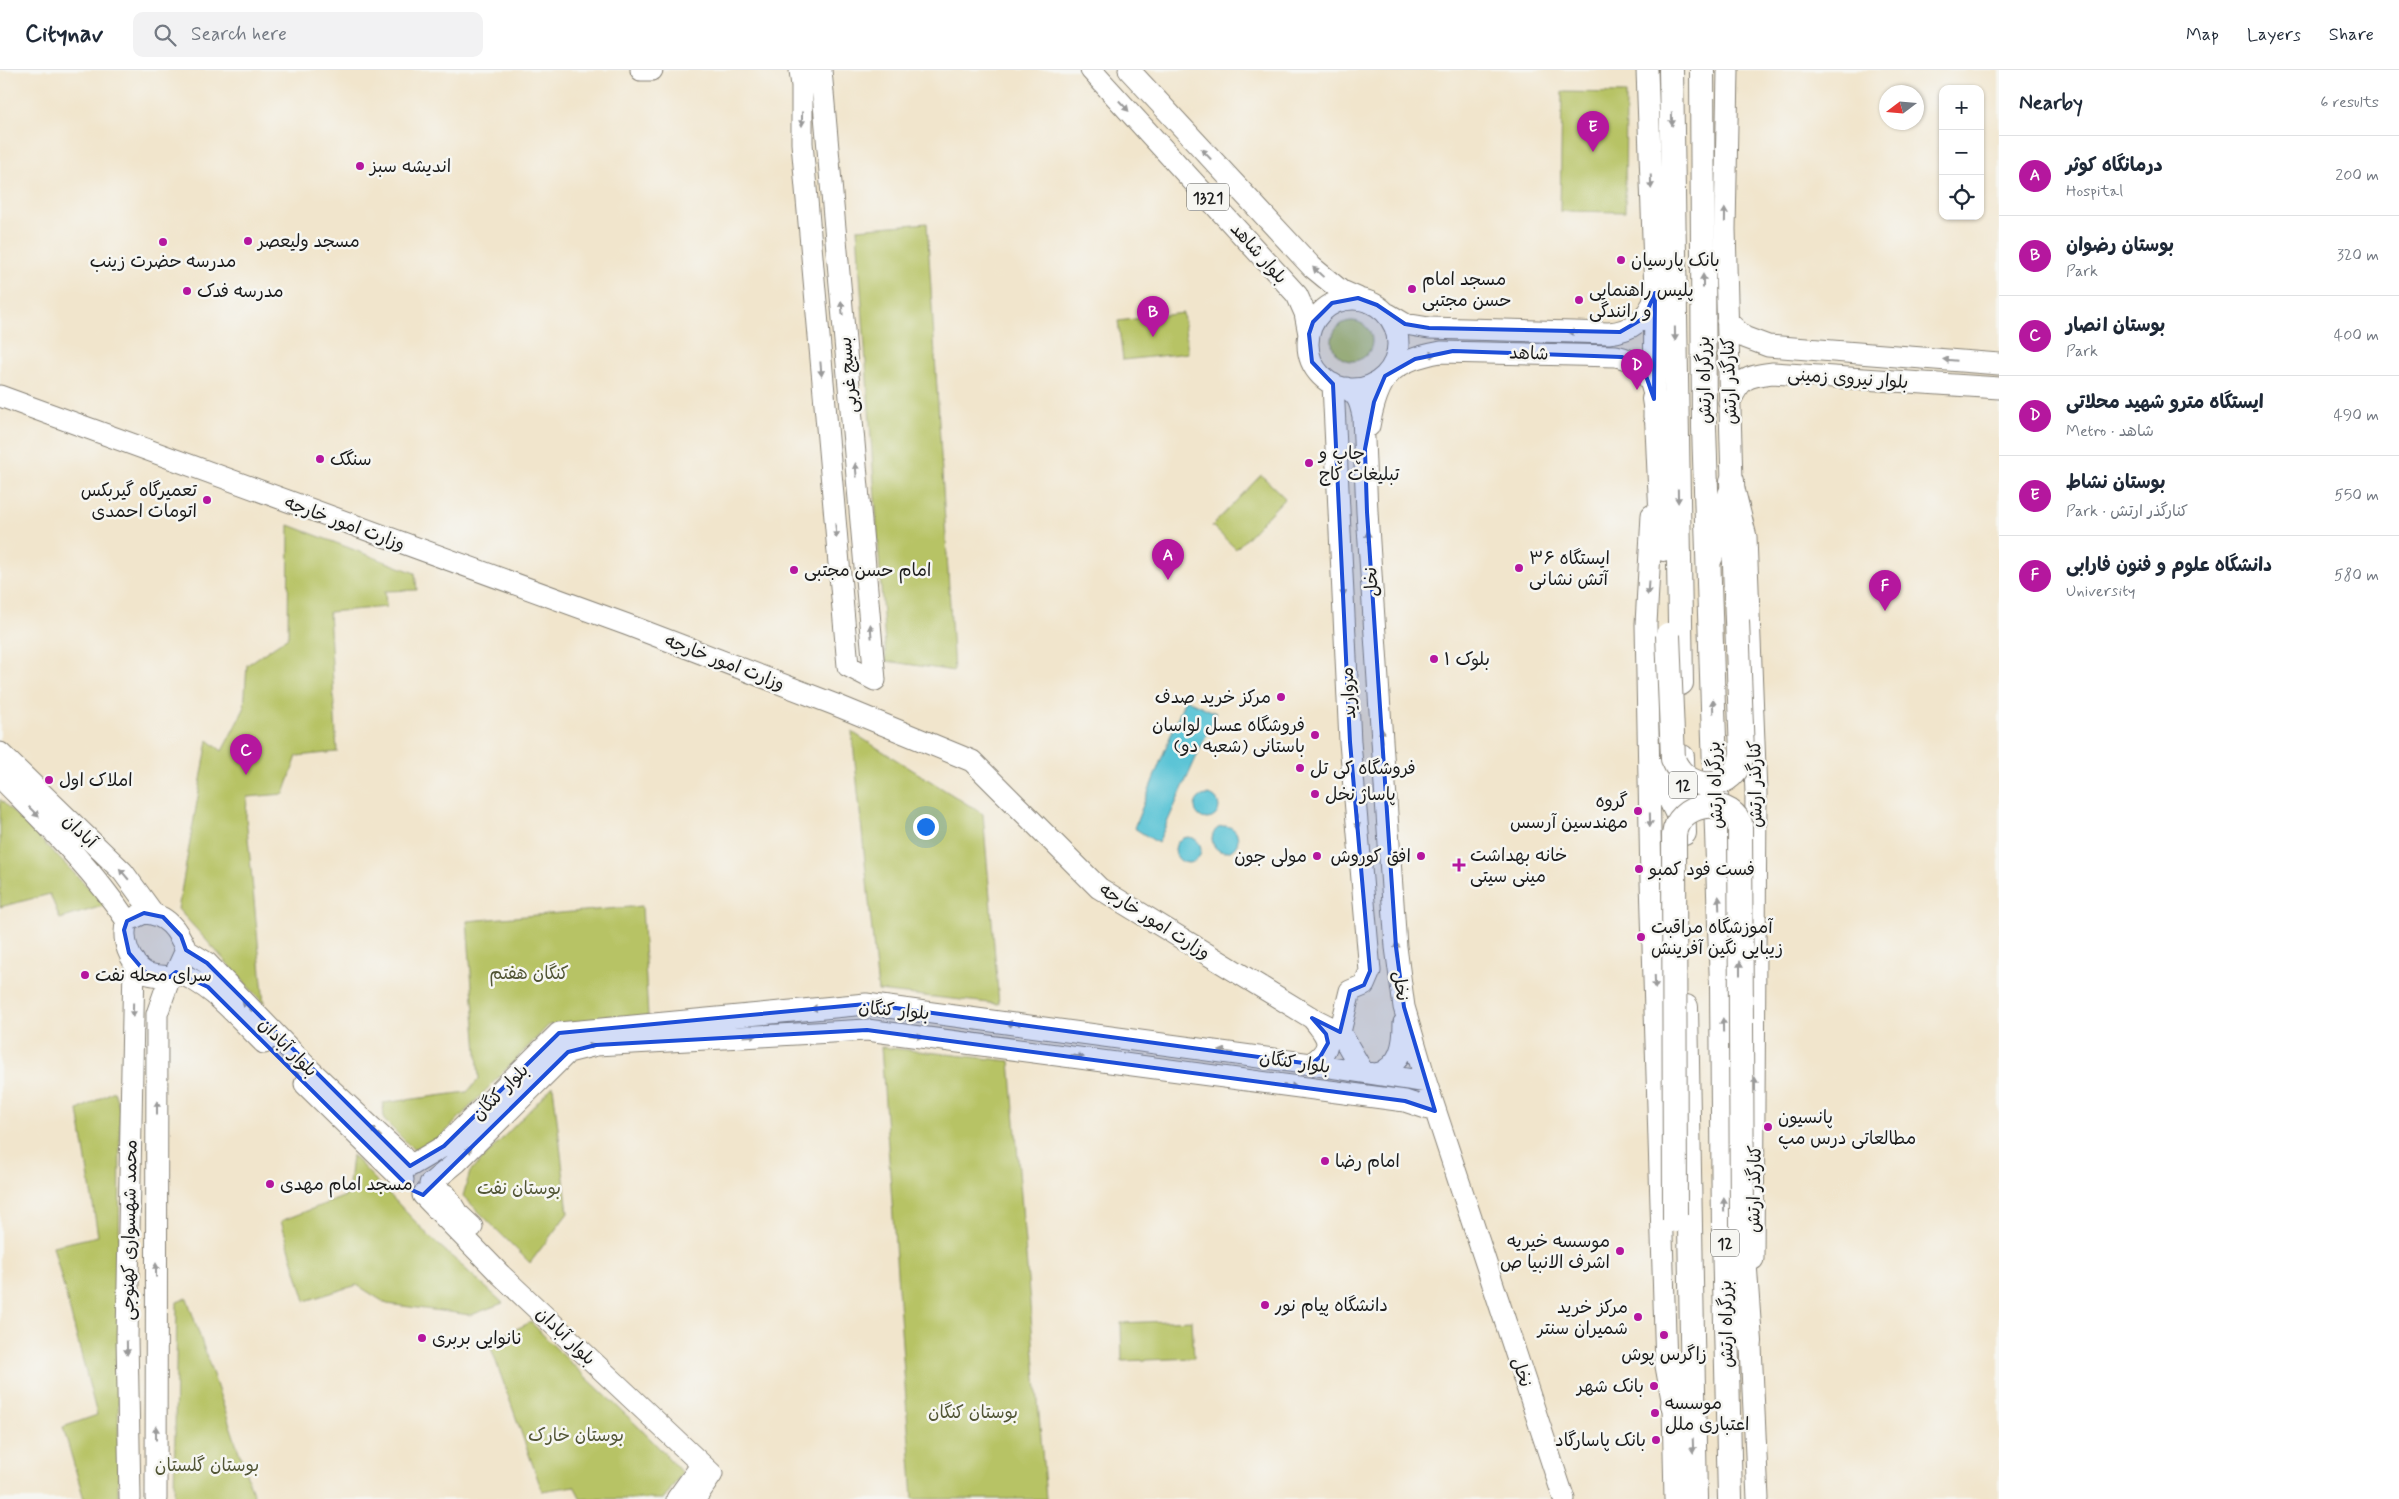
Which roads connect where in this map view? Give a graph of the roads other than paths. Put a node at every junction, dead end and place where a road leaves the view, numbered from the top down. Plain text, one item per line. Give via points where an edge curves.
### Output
1 (641, 70) edge
2 (652, 70) edge
3 (800, 70) edge
4 (821, 70) edge
5 (1091, 70) edge
6 (1129, 70) edge
7 (1647, 70) edge
8 (1671, 70) edge
9 (1702, 70) edge
10 (1717, 70) edge
11 (1728, 70) edge
12 (1702, 210) junction
13 (834, 215) junction
14 (809, 216) junction
15 (1655, 293) junction
16 (1358, 298) junction
17 (1388, 314) junction
18 (1727, 321) junction
19 (1609, 333) junction
20 (1309, 334) junction
21 (1768, 346) junction
22 (1609, 355) junction
23 (1991, 363) edge
24 (1773, 373) junction
25 (1385, 376) junction
26 (1339, 386) junction
27 (1990, 387) edge
28 (0, 396) edge
29 (1654, 399) junction
30 (1730, 403) junction
31 (1365, 448) junction
32 (1732, 481) junction
33 (1708, 573) junction
34 (0, 753) edge
35 (1650, 759) junction
36 (0, 777) edge
37 (1684, 832) junction
38 (153, 913) junction
39 (127, 921) junction
40 (186, 950) junction
41 (134, 962) junction
42 (173, 975) junction
43 (866, 1004) junction
44 (1404, 1007) junction
45 (1312, 1018) junction
46 (867, 1030) junction
47 (1340, 1032) junction
48 (658, 1033) junction
49 (1260, 1057) junction
50 (1311, 1064) junction
51 (1379, 1074) junction
52 (1254, 1081) junction
53 (1426, 1082) junction
54 (1405, 1101) junction
55 (1435, 1111) junction
56 (407, 1173) junction
57 (428, 1188) junction
58 (1750, 1342) junction
59 (1673, 1405) junction
60 (711, 1464) junction
61 (130, 1499) edge
62 (156, 1499) edge
63 (677, 1499) edge
64 (695, 1499) edge
65 (1564, 1499) edge
66 (1675, 1499) edge
67 (1695, 1499) edge
68 (1730, 1499) edge
69 (1747, 1499) edge
70 (1758, 1499) edge

1 - 2 main road
3 -> 14 main road, بسیج غربی
4 - 13 main road, بسیج غربی
5 -> 20 main road, بلوار شاهد / 1321 via 1292,289 1302,304
16 -> 6 main road, بلوار شاهد / 1321 via 1340,290 1312,267
7 -> 15 main road
8 -> 37 highway, بزرگراه ارتش / 12
9 - 12 highway, بزرگراه ارتش / 12
10 - 12 main road
18 -> 11 main road, کنارگذر ارتش
33 -> 12 highway, بزرگراه ارتش / 12
13 - 14 main road
14 -> 13 main road, بسیج غربی via 848,666 875,680
15 - 19 main road, شاهد via 1651,308 1640,321 1628,330
15 - 29 main road
16 - 17 main road via 1377,305
16 - 20 main road via 1332,303 1321,311
19 -> 17 main road, شاهد via 1429,328 1405,324
17 - 25 main road via 1394,324 1398,348 1396,359
18 - 21 main road, بلوار نیروی زمینی via 1744,338
18 - 30 main road, کنارگذر ارتش
19 - 22 main road via 1618,338 1620,344 1618,351
20 - 26 main road via 1312,362 1319,374
23 -> 21 main road, بلوار نیروی زمینی
21 - 24 main road via 1755,348 1750,360 1756,368
25 -> 22 main road, شاهد via 1415,359 1441,352
22 - 29 main road, شاهد via 1627,359 1644,370
23 - 27 main road, بلوار نیروی زمینی
24 - 27 main road, بلوار نیروی زمینی
24 - 30 main road, بلوار نیروی زمینی via 1750,376 1739,384
25 - 26 main road via 1360,389
25 - 31 main road via 1374,402
26 - 31 main road via 1355,393 1360,402
26 -> 47 main road, مروارید via 1350,742 1370,971 1364,986 1350,991
28 - 45 main road, وزارت امور خارجه via 628,625 972,760 1100,888
29 - 32 highway, bridge via 1674,759 1678,769 1700,784 1716,783 1733,774 1742,753
29 -> 35 main road via 1646,624
30 - 32 main road, کنارگذر ارتش
44 -> 31 main road, نخل via 1395,937 1366,512
32 - 33 main road
58 -> 32 main road, کنارگذر ارتش via 1755,1211 1756,793 1746,537
68 -> 33 highway, بزرگراه ارتش / 12 via 1722,987
38 -> 34 main road, آبادان via 123,872
35 - 37 main road
35 -> 59 main road via 1666,1366
36 -> 39 main road, آبادان via 64,842
37 -> 67 highway, بزرگراه ارتش / 12
38 - 39 main road via 136,915
38 - 40 main road via 173,927 181,936
39 - 41 main road via 124,930
40 - 42 main road
56 -> 40 main road, بلوار آبادان via 401,1155 309,1069 207,964
41 - 42 main road via 146,973
41 -> 61 main road, محمد شهسواری کهنوجی via 127,1338
42 - 56 main road, بلوار آبادان via 194,978 208,987
62 -> 42 main road, محمد شهسواری کهنوجی via 157,1014
43 - 46 main road
43 -> 48 main road, بلوار کنگان
49 -> 43 main road, بلوار کنگان
44 - 51 main road via 1404,1045 1389,1070
44 - 53 main road, نخل
45 - 47 main road, وزارت امور خارجه
45 - 50 main road via 1326,1034 1328,1043 1320,1057
48 -> 46 main road, بلوار کنگان
46 -> 52 main road, بلوار کنگان
47 - 51 main road
48 - 56 main road, بلوار کنگان via 559,1032 444,1146
57 -> 48 main road, بلوار کنگان via 568,1052
49 - 50 main road, بلوار کنگان
49 - 52 main road
50 - 51 main road, بلوار کنگان
51 - 53 main road, بلوار کنگان
51 - 54 main road via 1410,1084 1415,1090 1414,1098
52 -> 54 main road, بلوار کنگان
53 - 55 main road, نخل
54 - 55 main road, بلوار کنگان
55 - 65 main road, نخل
56 - 57 main road, بلوار آبادان via 418,1170
57 - 60 main road, بلوار آبادان via 442,1217 533,1296
58 -> 59 highway, bridge via 1742,1227 1740,823 1731,812 1712,806 1694,809 1682,816 1674,835 1675,1220 1679,1380
58 - 69 main road
58 - 70 main road, کنارگذر ارتش
59 - 66 main road
60 - 63 main road
60 - 64 main road

